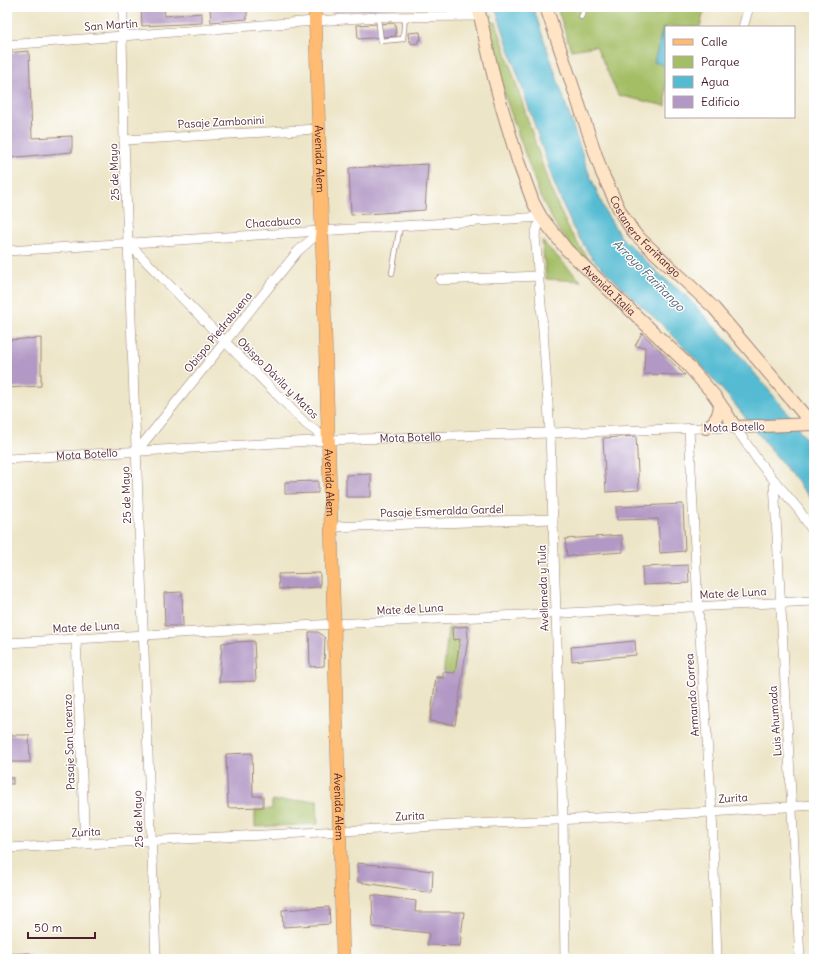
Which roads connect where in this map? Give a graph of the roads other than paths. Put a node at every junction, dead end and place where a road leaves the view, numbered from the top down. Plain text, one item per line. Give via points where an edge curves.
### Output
1 (123, 7) edge
2 (315, 7) edge
3 (546, 7) edge
4 (586, 7) edge
5 (748, 7) edge
6 (479, 12) edge
7 (405, 16) junction
8 (378, 17) junction
9 (581, 17) dead end
10 (315, 20) junction
11 (743, 26) edge
12 (122, 36) junction
13 (7, 45) edge
14 (318, 129) junction
15 (124, 140) junction
16 (541, 217) junction
17 (400, 226) junction
18 (322, 231) junction
19 (129, 244) junction
20 (7, 251) edge
21 (392, 273) dead end
22 (539, 276) junction
23 (440, 280) dead end
24 (225, 342) junction
25 (720, 404) junction
26 (810, 424) edge
27 (741, 426) junction
28 (706, 428) junction
29 (689, 429) junction
30 (550, 433) junction
31 (328, 440) junction
32 (137, 452) junction
33 (7, 459) edge
34 (774, 481) junction
35 (553, 519) junction
36 (331, 527) junction
37 (814, 533) edge
38 (814, 601) edge
39 (780, 603) junction
40 (698, 607) junction
41 (556, 614) junction
42 (334, 624) junction
43 (143, 636) junction
44 (76, 640) junction
45 (7, 643) edge
46 (814, 805) edge
47 (792, 806) junction
48 (712, 812) junction
49 (563, 820) junction
50 (339, 831) junction
51 (151, 840) junction
52 (85, 844) junction
53 (7, 848) edge
54 (156, 959) edge
55 (343, 959) edge
56 (565, 959) edge
57 (717, 959) edge
58 (800, 959) edge

1 - 12 street, 25 de Mayo
2 - 10 main road, Avenida Alem
3 - 26 street, Costanera Fariñango via 602,173 621,213 635,234 714,308
4 - 9 lane
5 - 11 street
6 - 7 street, San Martín
6 - 16 street, Avenida Italia via 494,78 518,161
7 - 8 street, San Martín
7 - 8 lane via 403,39 381,41
8 - 10 street, San Martín
10 - 12 street, San Martín
10 - 14 main road, Avenida Alem
12 - 13 street, San Martín
12 - 15 street, 25 de Mayo
14 - 15 street, Pasaje Zambonini
14 - 18 main road, Avenida Alem
15 - 19 street, 25 de Mayo
16 - 17 street, Chacabuco
16 - 22 street, Avellaneda y Tula via 536,235
16 - 25 street, Avenida Italia via 567,250 684,362
17 - 18 street, Chacabuco
17 - 21 lane
18 - 19 street, Chacabuco
18 - 24 street, Obispo Piedrabuena via 298,251
18 - 31 main road, Avenida Alem
19 - 20 street, Chacabuco
19 - 24 street, Obispo Dávila y Matos
19 - 32 street, 25 de Mayo
22 - 23 street
22 - 30 street, Avellaneda y Tula
24 - 31 street, Obispo Dávila y Matos via 306,424
24 - 32 street, Obispo Piedrabuena
25 - 27 street, Avenida Italia
25 - 28 street via 719,414
26 - 27 street, Mota Botello
27 - 28 street, Mota Botello
27 - 34 street, Avenida Italia via 759,462
28 - 29 street, Mota Botello
29 - 30 street, Mota Botello
29 - 40 street, Armando Correa
30 - 31 street, Mota Botello
30 - 35 street, Avellaneda y Tula
31 - 32 street, Mota Botello
31 - 36 main road, Avenida Alem
32 - 33 street, Mota Botello
32 - 43 street, 25 de Mayo
34 - 37 street, Avenida Italia via 799,510
34 - 39 street, Luis Ahumada
35 - 36 street, Pasaje Esmeralda Gardel
35 - 41 street, Avellaneda y Tula
36 - 42 main road, Avenida Alem
38 - 39 street, Mate de Luna
39 - 40 street, Mate de Luna
39 - 47 street, Luis Ahumada
40 - 41 street, Mate de Luna
40 - 48 street, Armando Correa
41 - 42 street, Mate de Luna
41 - 49 street, Avellaneda y Tula
42 - 43 street, Mate de Luna
42 - 50 main road, Avenida Alem
43 - 44 street, Mate de Luna
43 - 51 street, 25 de Mayo
44 - 45 street, Mate de Luna
44 - 52 street, Pasaje San Lorenzo
46 - 47 street, Zurita
47 - 48 street, Zurita
47 - 58 street, Luis Ahumada
48 - 49 street, Zurita
48 - 57 street, Armando Correa
49 - 50 street, Zurita
49 - 56 street, Avellaneda y Tula
50 - 51 street, Zurita
50 - 55 main road, Avenida Alem
51 - 52 street, Zurita
51 - 54 street, 25 de Mayo
52 - 53 street, Zurita

